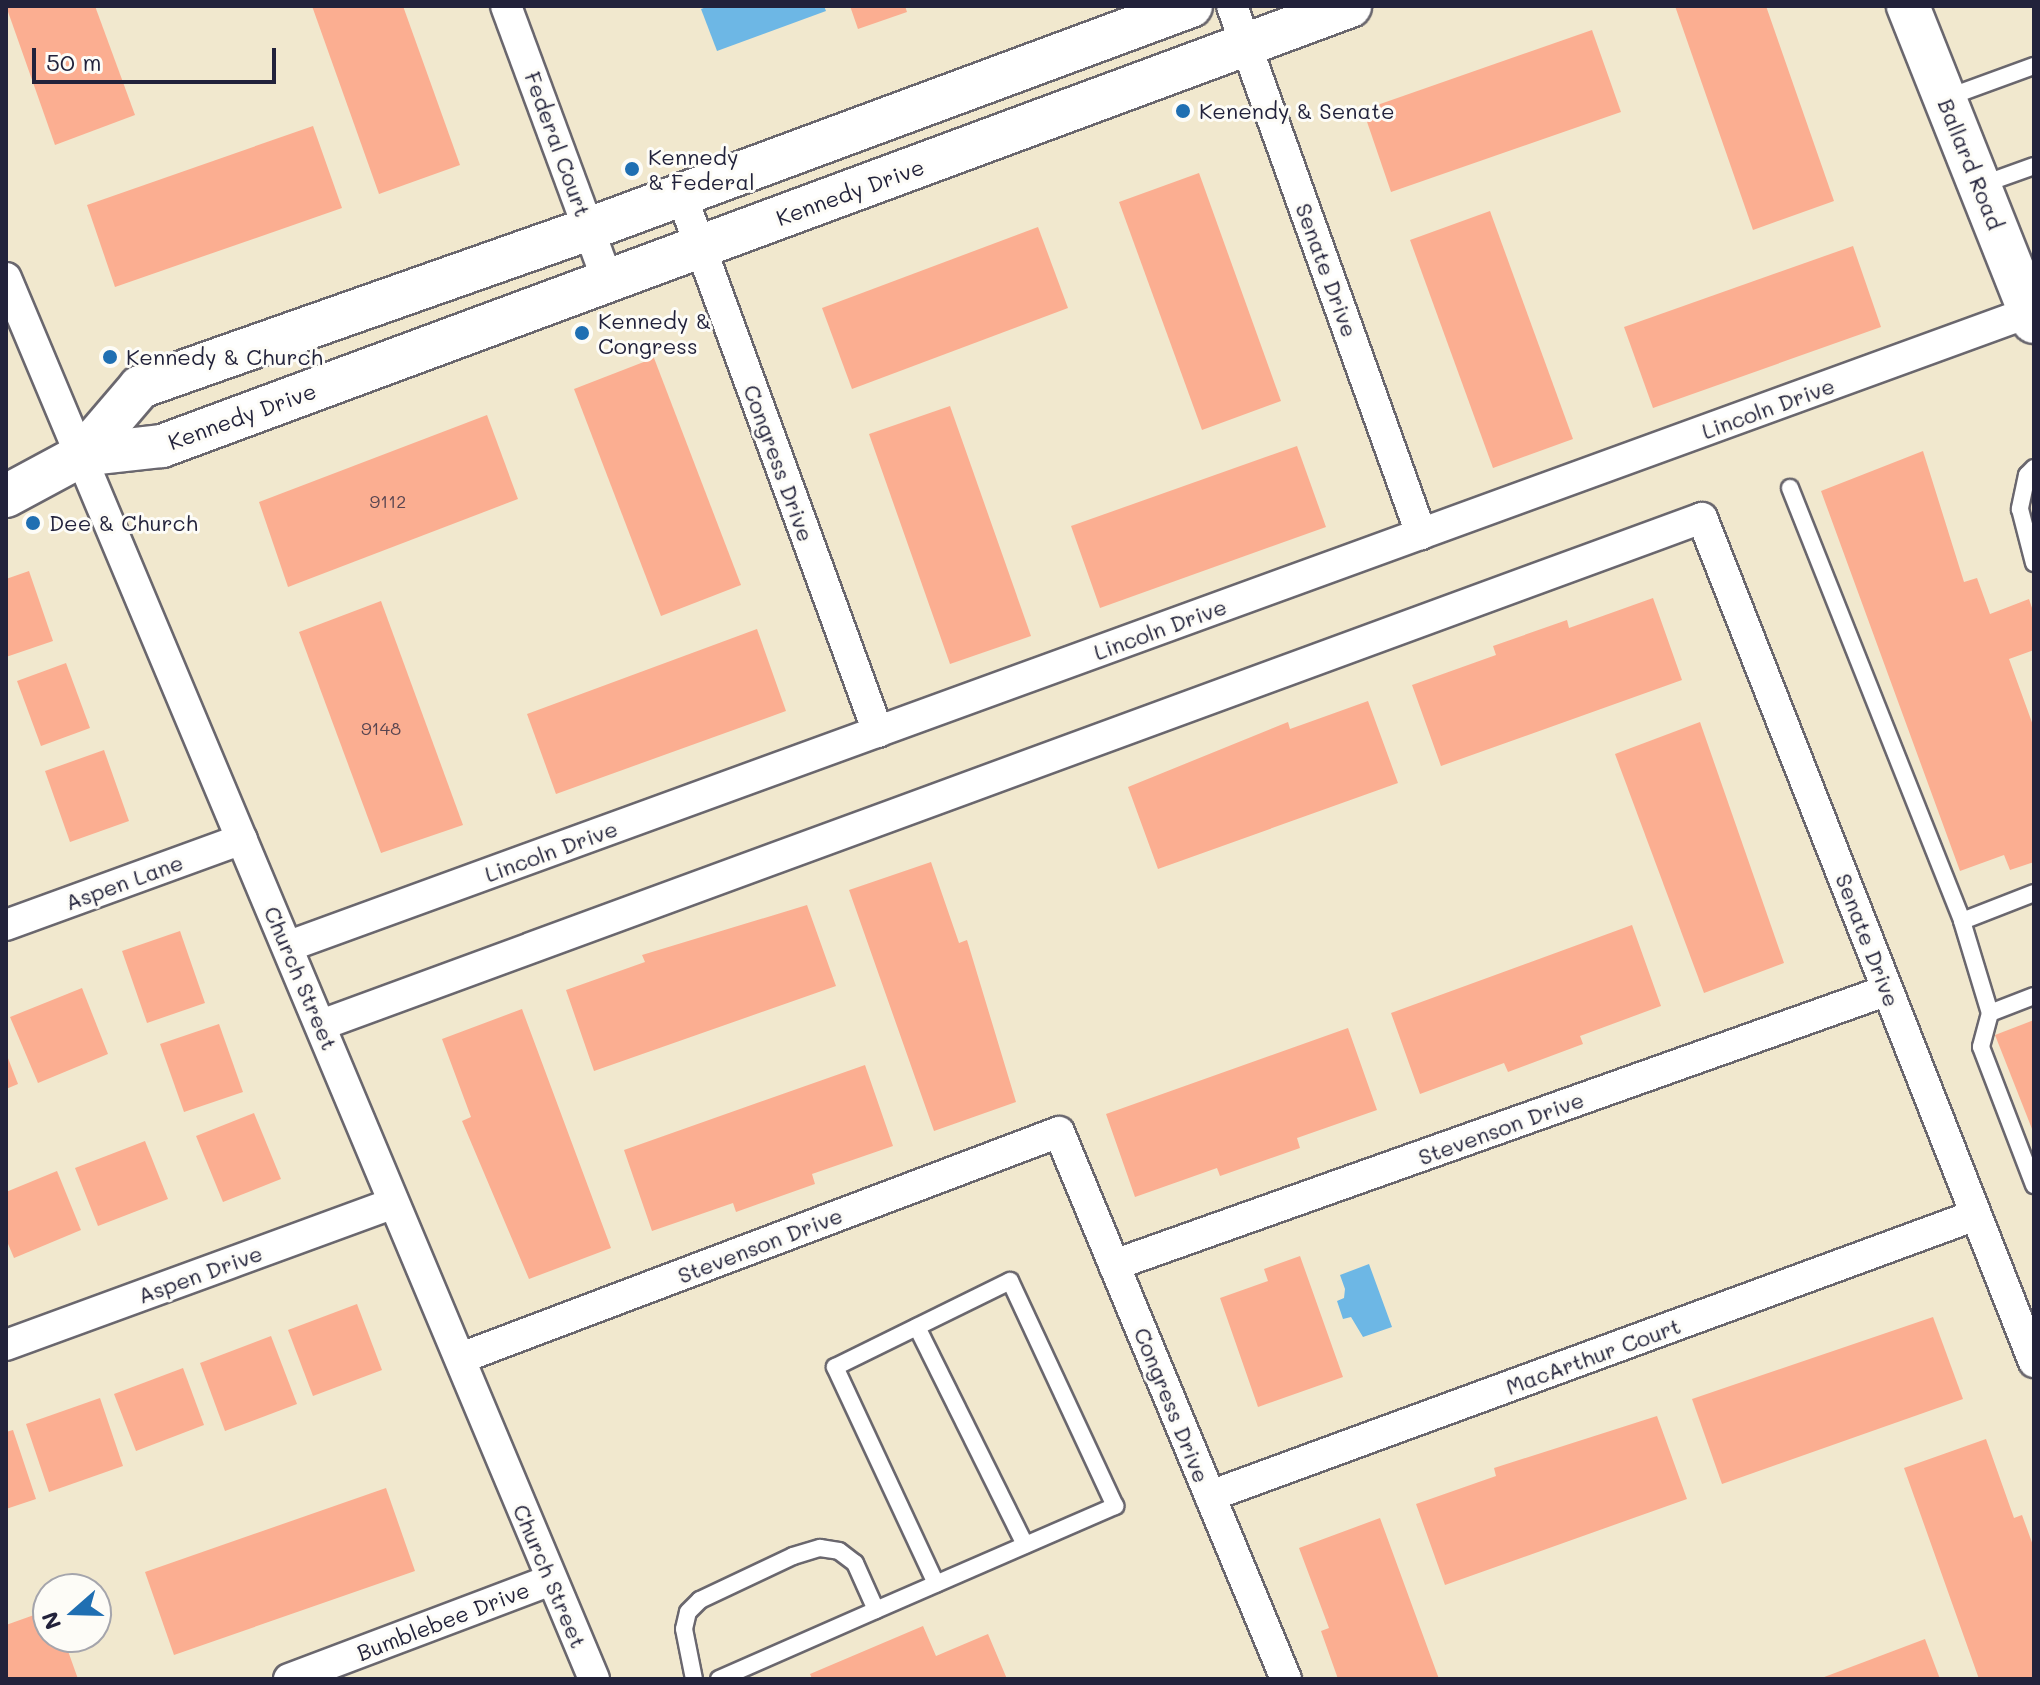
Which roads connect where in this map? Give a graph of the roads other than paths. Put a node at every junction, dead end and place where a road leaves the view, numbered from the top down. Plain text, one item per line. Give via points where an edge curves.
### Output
1 (506, 6) edge
2 (1191, 6) edge
3 (1350, 6) edge
4 (1908, 6) edge
5 (1239, 25) edge
6 (2034, 66) edge
7 (1944, 98) junction
8 (2034, 166) edge
9 (1979, 186) junction
10 (681, 194) junction
11 (589, 229) junction
12 (700, 248) junction
13 (6, 278) edge
14 (608, 282) junction
15 (2032, 317) edge
16 (82, 455) junction
17 (2034, 468) edge
18 (1790, 488) dead end
19 (6, 496) edge
20 (1421, 534) junction
21 (2034, 563) edge
22 (878, 732) junction
23 (242, 839) junction
24 (2034, 893) edge
25 (1962, 921) junction
26 (6, 925) edge
27 (289, 946) junction
28 (1888, 990) junction
29 (2034, 996) edge
30 (1990, 1013) junction
31 (321, 1025) junction
32 (1059, 1132) joint
33 (2034, 1185) edge
34 (393, 1203) junction
35 (1976, 1215) junction
36 (1114, 1265) junction
37 (917, 1327) junction
38 (6, 1345) edge
39 (461, 1358) junction
40 (2034, 1362) edge
41 (1210, 1496) junction
42 (1025, 1545) junction
43 (551, 1580) junction
44 (936, 1584) junction
45 (876, 1610) junction
46 (289, 1679) edge
47 (594, 1679) edge
48 (694, 1679) edge
49 (719, 1679) edge
50 (1286, 1679) edge

1 - 11 street, Federal Court
2 - 10 street
3 - 5 street, Kennedy Drive
4 - 7 street, Ballard Road
5 - 12 street, Kennedy Drive
5 - 20 street, Senate Drive
6 - 7 lane
7 - 9 street, Ballard Road
8 - 9 lane
9 - 15 street, Ballard Road
10 - 11 street
10 - 12 street, Congress Drive
11 - 14 street, Federal Court
11 - 16 street via 140,387
12 - 14 street, Kennedy Drive
12 - 22 street, Congress Drive
13 - 16 street, Church Street
14 - 16 street, Kennedy Drive via 162,446
15 - 20 street, Lincoln Drive
16 - 19 street
16 - 23 street, Church Street
17 - 21 lane via 2027,475 2020,509
18 - 25 lane
20 - 22 street, Lincoln Drive
22 - 27 street, Lincoln Drive
23 - 26 street, Aspen Lane
23 - 27 street, Church Street
24 - 25 lane
25 - 30 lane
27 - 31 street, Church Street
28 - 31 street, Senate Drive via 1702,518
28 - 35 street, Senate Drive
28 - 36 street, Stevenson Drive
29 - 30 lane
30 - 33 lane via 1981,1047
31 - 34 street, Church Street
32 - 36 street, Congress Drive
32 - 39 street, Stevenson Drive
34 - 38 street, Aspen Drive
34 - 39 street, Church Street
35 - 40 street, Senate Drive
35 - 41 street, MacArthur Court
36 - 41 street, Congress Drive
37 - 42 lane
37 - 42 lane via 1010,1281 1115,1506
37 - 44 lane via 835,1367
39 - 43 street, Church Street
41 - 50 street, Congress Drive
42 - 44 lane
43 - 46 street, Bumblebee Drive
43 - 47 street, Church Street
44 - 45 lane
45 - 48 lane via 855,1563 839,1551 820,1548 793,1556 700,1600 688,1612 684,1629
45 - 49 lane

